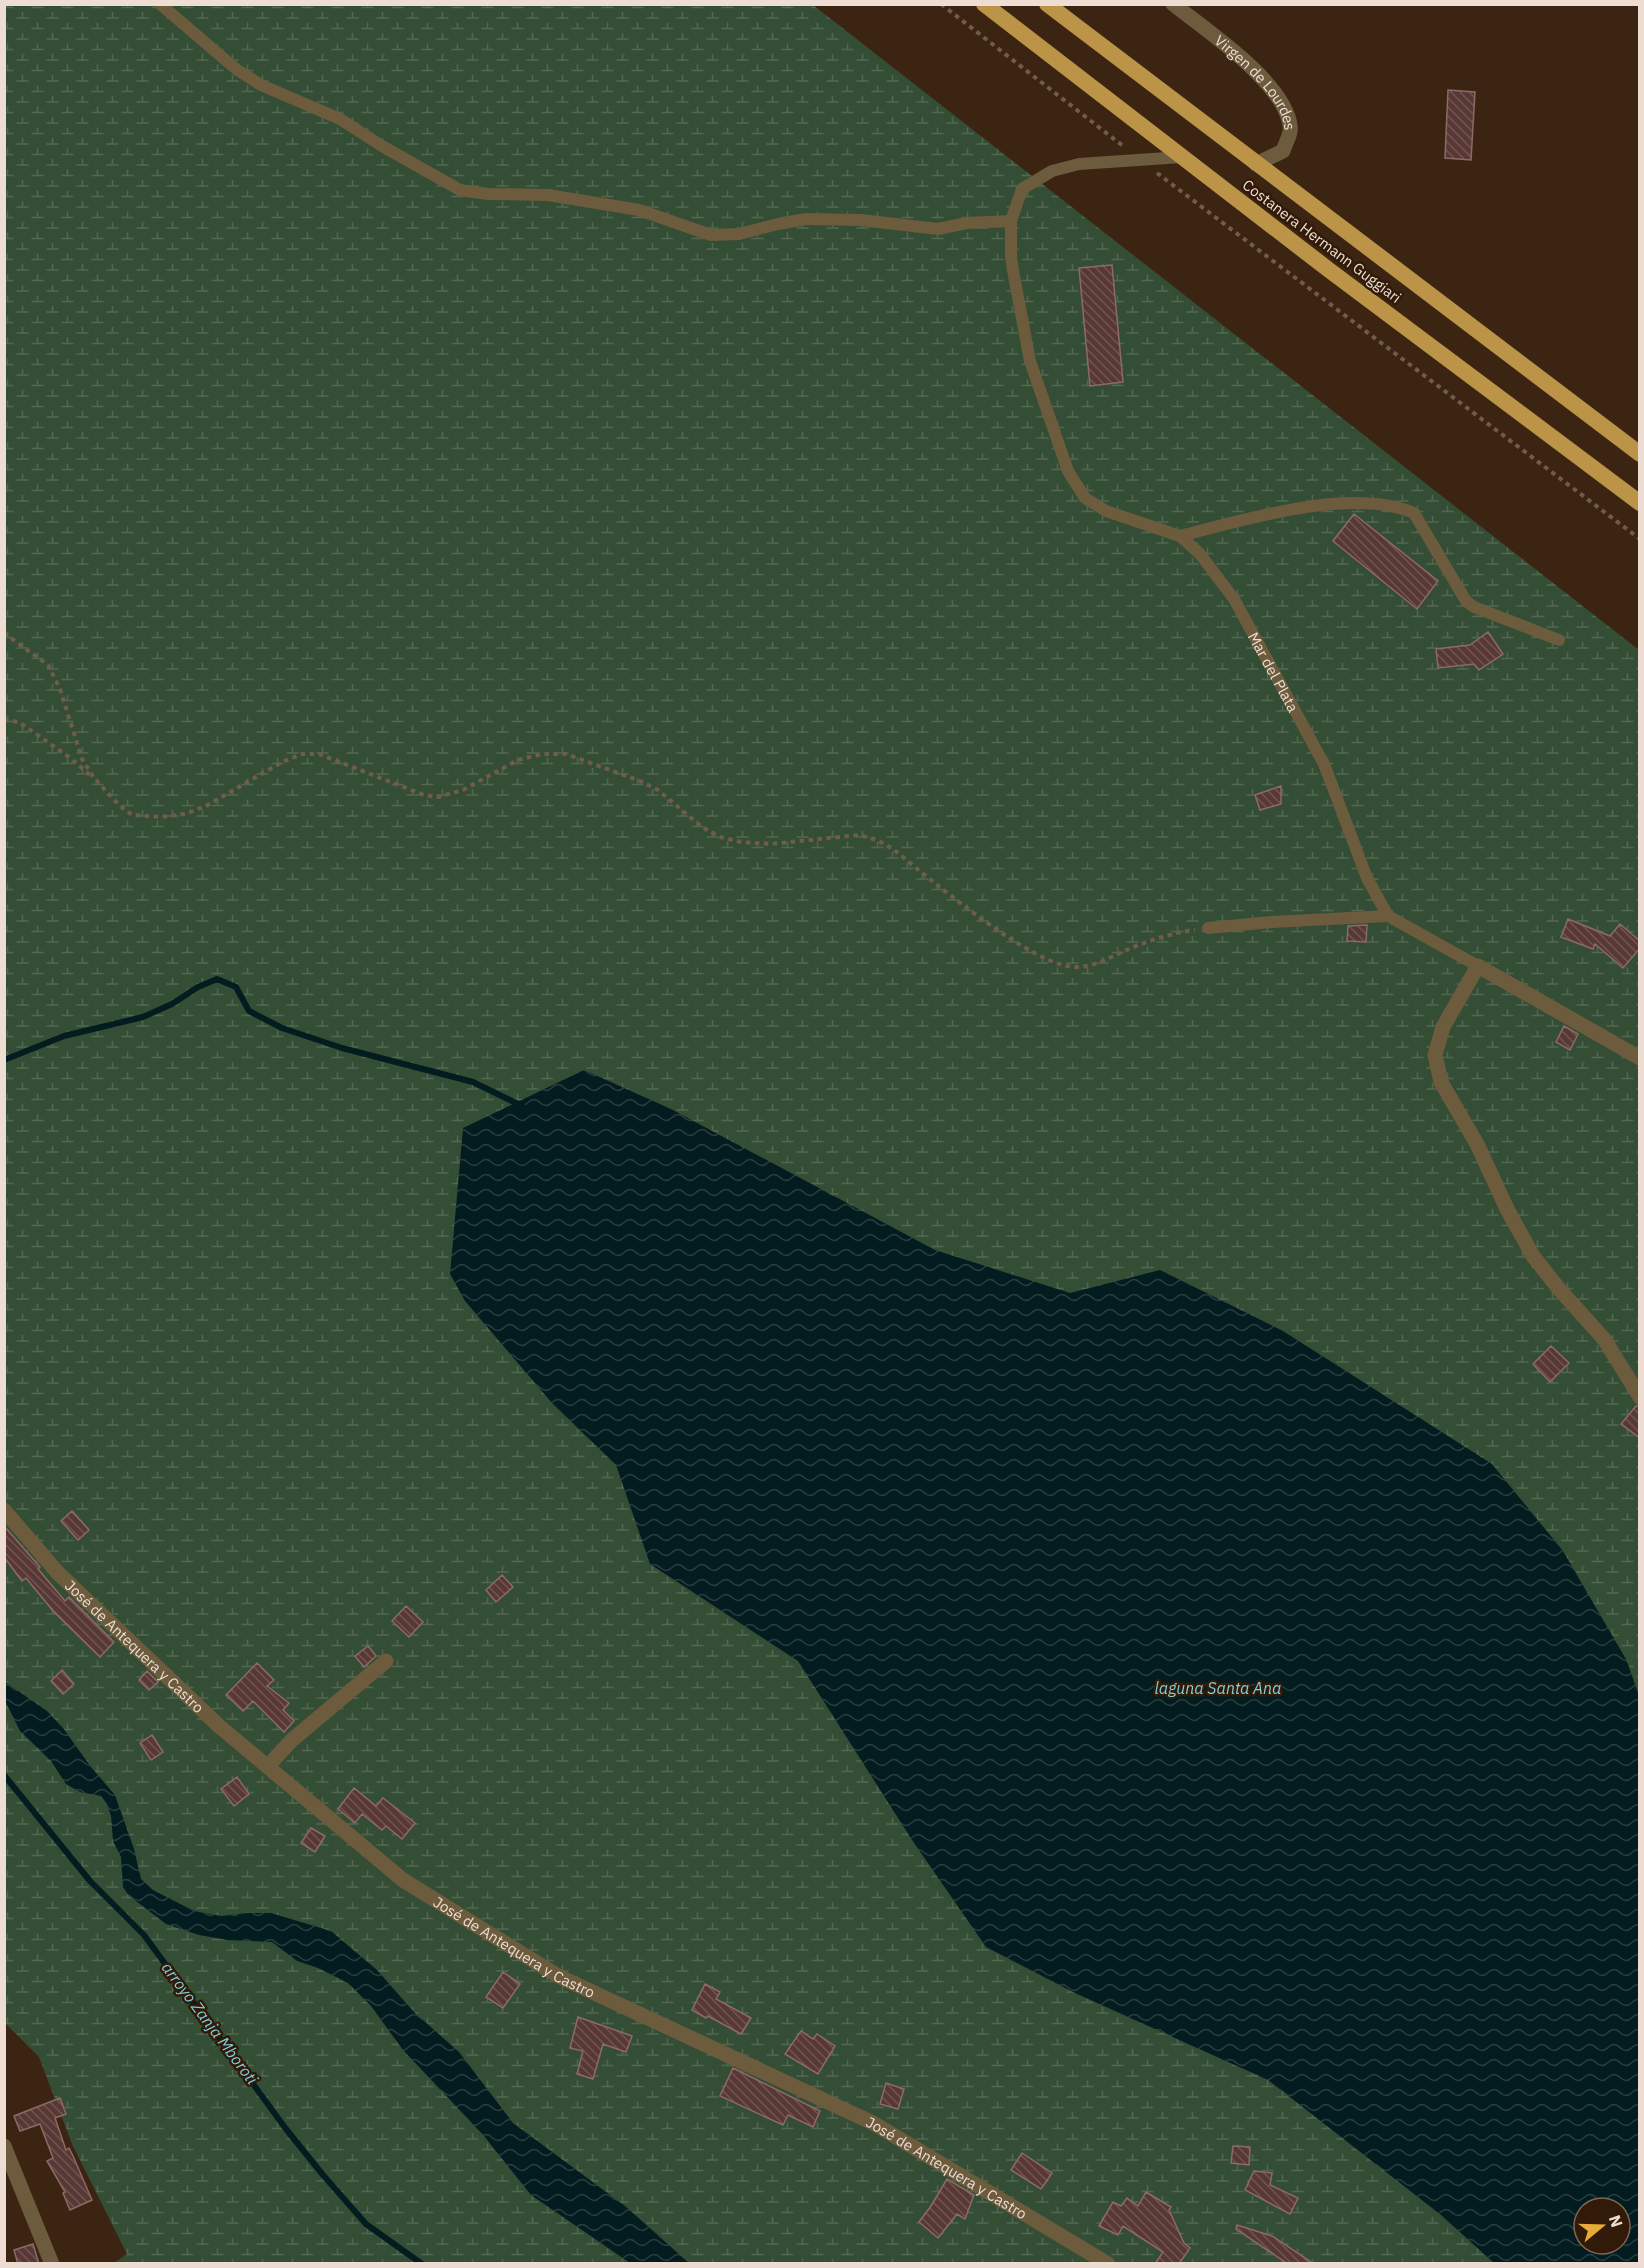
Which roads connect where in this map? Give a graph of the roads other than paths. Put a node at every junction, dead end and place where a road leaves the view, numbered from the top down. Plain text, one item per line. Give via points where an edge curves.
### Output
1 (159, 4) edge
2 (984, 4) edge
3 (1047, 4) edge
4 (1173, 4) edge
5 (1182, 157) junction
6 (1256, 164) junction
7 (1011, 221) junction
8 (1640, 454) edge
9 (1640, 503) edge
10 (1180, 536) junction
11 (1559, 640) dead end
12 (1388, 916) junction
13 (1208, 928) road end
14 (1478, 966) junction
15 (1640, 1058) edge
16 (1640, 1397) edge
17 (4, 1510) edge
18 (386, 1661) dead end
19 (268, 1767) junction
20 (4, 2146) edge
21 (52, 2264) edge
22 (1108, 2264) edge

1 - 7 lane via 236,69 261,85 340,119 460,190 548,195 639,210 711,236 806,219 861,220 938,229
2 - 5 highway, Costanera Hermann Guggiari
3 - 6 highway, Costanera Hermann Guggiari
4 - 6 street, Virgen de Lourdes via 1255,70 1286,106 1291,128 1282,152
5 - 7 lane, Mar del Plata via 1079,164 1052,171 1022,189
5 - 9 highway, Costanera Hermann Guggiari
6 - 8 highway, Costanera Hermann Guggiari
7 - 10 lane, Mar del Plata via 1011,256 1030,361 1068,471 1085,498 1106,511
10 - 11 lane via 1287,510 1351,504 1400,507 1414,513 1466,601
10 - 12 lane, Mar del Plata via 1200,554 1240,609 1324,764 1367,878
12 - 13 lane
12 - 14 lane
14 - 15 street
14 - 16 street via 1443,1027 1436,1054 1441,1082 1533,1256 1604,1339
17 - 19 street, José de Antequera y Castro via 58,1573 219,1726
18 - 19 street via 292,1740
19 - 22 street, José de Antequera y Castro via 403,1880 558,1976 873,2123
20 - 21 street

